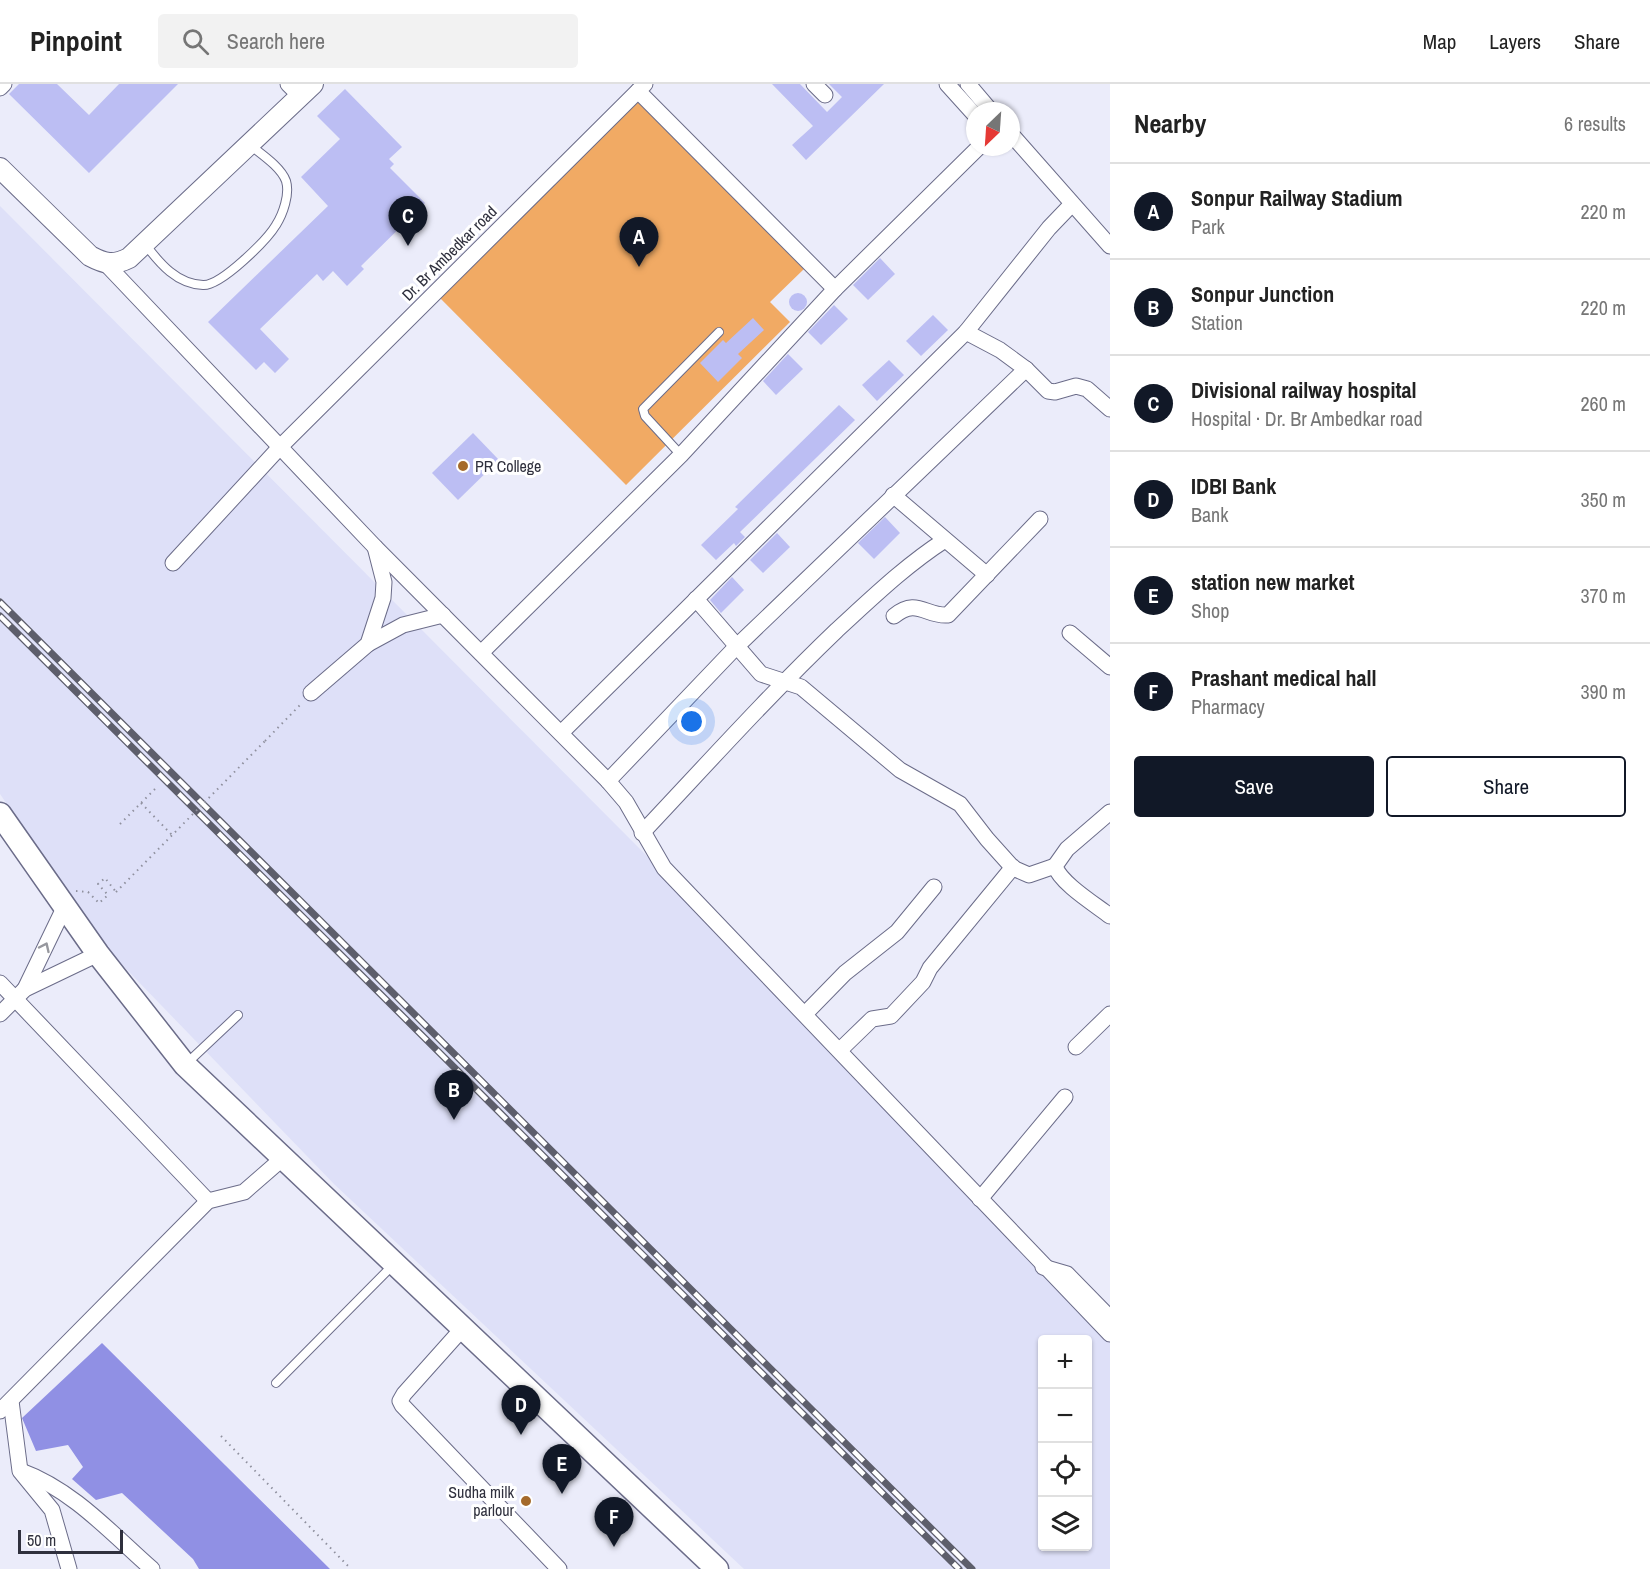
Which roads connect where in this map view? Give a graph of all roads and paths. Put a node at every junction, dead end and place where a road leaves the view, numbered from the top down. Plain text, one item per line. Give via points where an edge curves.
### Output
1 (4, 84) edge
2 (947, 84) edge
3 (968, 84) edge
4 (641, 87) edge
5 (0, 88) edge
6 (300, 88) edge
7 (983, 102) edge
8 (966, 105) edge
9 (248, 144) junction
10 (1020, 144) edge
11 (970, 156) edge
12 (0, 168) edge
13 (1072, 204) junction
14 (144, 243) junction
15 (1110, 246) edge
16 (106, 264) junction
17 (835, 289) junction
18 (719, 332) dead end
19 (966, 333) junction
20 (1026, 369) junction
21 (1110, 409) edge
22 (280, 447) junction
23 (681, 455) junction
24 (893, 495) junction
25 (1040, 519) dead end
26 (945, 540) junction
27 (375, 547) junction
28 (172, 563) dead end
29 (987, 575) junction
30 (696, 599) junction
31 (443, 615) junction
32 (894, 616) dead end
33 (1070, 633) dead end
34 (368, 644) junction
35 (736, 647) junction
36 (481, 653) junction
37 (1110, 667) edge
38 (784, 681) junction
39 (311, 693) joint
40 (561, 733) junction
41 (608, 781) junction
42 (155, 789) dead end
43 (141, 803) junction
44 (1110, 812) edge
45 (0, 814) edge
46 (120, 824) dead end
47 (642, 833) junction
48 (172, 835) junction
49 (1055, 866) junction
50 (1012, 867) junction
51 (934, 887) dead end
52 (88, 892) dead end
53 (65, 906) junction
54 (1110, 916) edge
55 (98, 954) junction
56 (0, 983) edge
57 (20, 994) junction
58 (0, 1014) edge
59 (805, 1014) junction
60 (1110, 1014) edge
61 (238, 1016) dead end
62 (1076, 1047) dead end
63 (840, 1050) junction
64 (185, 1065) junction
65 (1065, 1097) dead end
66 (283, 1158) junction
67 (980, 1199) junction
68 (208, 1202) junction
69 (394, 1263) junction
70 (1043, 1267) junction
71 (1110, 1318) edge
72 (463, 1328) junction
73 (1110, 1334) edge
74 (276, 1383) dead end
75 (5, 1406) edge
76 (221, 1436) dead end
77 (20, 1471) junction
78 (69, 1569) edge
79 (152, 1569) edge
80 (351, 1569) edge
81 (559, 1569) edge
82 (717, 1569) edge

1 - 5 street
2 - 8 street
3 - 7 street
4 - 17 street
4 - 22 street, Dr. Br Ambedkar road
6 - 9 street
9 - 14 street
9 - 14 lane via 286,181 285,206 276,226 225,277 205,285 181,279 162,266
10 - 13 street
11 - 17 street
12 - 16 street via 90,256
13 - 15 street
13 - 19 street
14 - 16 street via 129,258
16 - 22 street
17 - 23 street
18 - 23 lane via 643,409
19 - 20 street
19 - 30 street
20 - 21 street via 1048,391 1076,386 1087,389
20 - 24 street
22 - 27 street
22 - 28 street, Dr. Br Ambedkar road
23 - 36 street
24 - 26 street
24 - 35 street
25 - 29 street
26 - 29 street
26 - 38 street via 872,598
27 - 31 street
27 - 34 street via 384,582 383,598
29 - 32 street via 948,615 911,607
30 - 35 street
30 - 40 street
31 - 34 street via 403,625
31 - 36 street
33 - 37 street
34 - 39 street
35 - 38 street via 761,674
35 - 41 street
36 - 40 street
38 - 47 street
38 - 50 street via 811,694 900,770 960,804
39 - 48 path, bridge
40 - 41 street
41 - 47 street via 626,802
42 - 43 path
43 - 46 path
43 - 48 path
44 - 49 street via 1059,857
45 - 53 main road
47 - 59 street via 664,868
48 - 52 path, bridge via 116,892 105,878 98,885 108,895 99,903
49 - 50 street via 1029,875
49 - 54 street via 1057,873
50 - 63 street via 891,1016 872,1019
51 - 59 street via 897,932 845,973
53 - 55 main road
57 -> 53 street
55 - 57 street
55 - 64 main road
56 - 57 street
57 - 58 street
57 - 68 street
59 - 63 street
60 - 62 street
61 - 64 lane
63 - 67 street
64 - 66 main road
65 - 67 street
66 - 68 street via 244,1192
66 - 69 main road
67 - 70 street
68 - 75 street
69 - 72 main road
69 - 74 lane
70 - 71 street via 1067,1274
70 - 73 street
72 - 81 street via 400,1401
72 - 82 main road
75 - 77 street
76 - 80 path
77 - 78 street via 52,1510
77 - 79 street via 42,1479 81,1505

